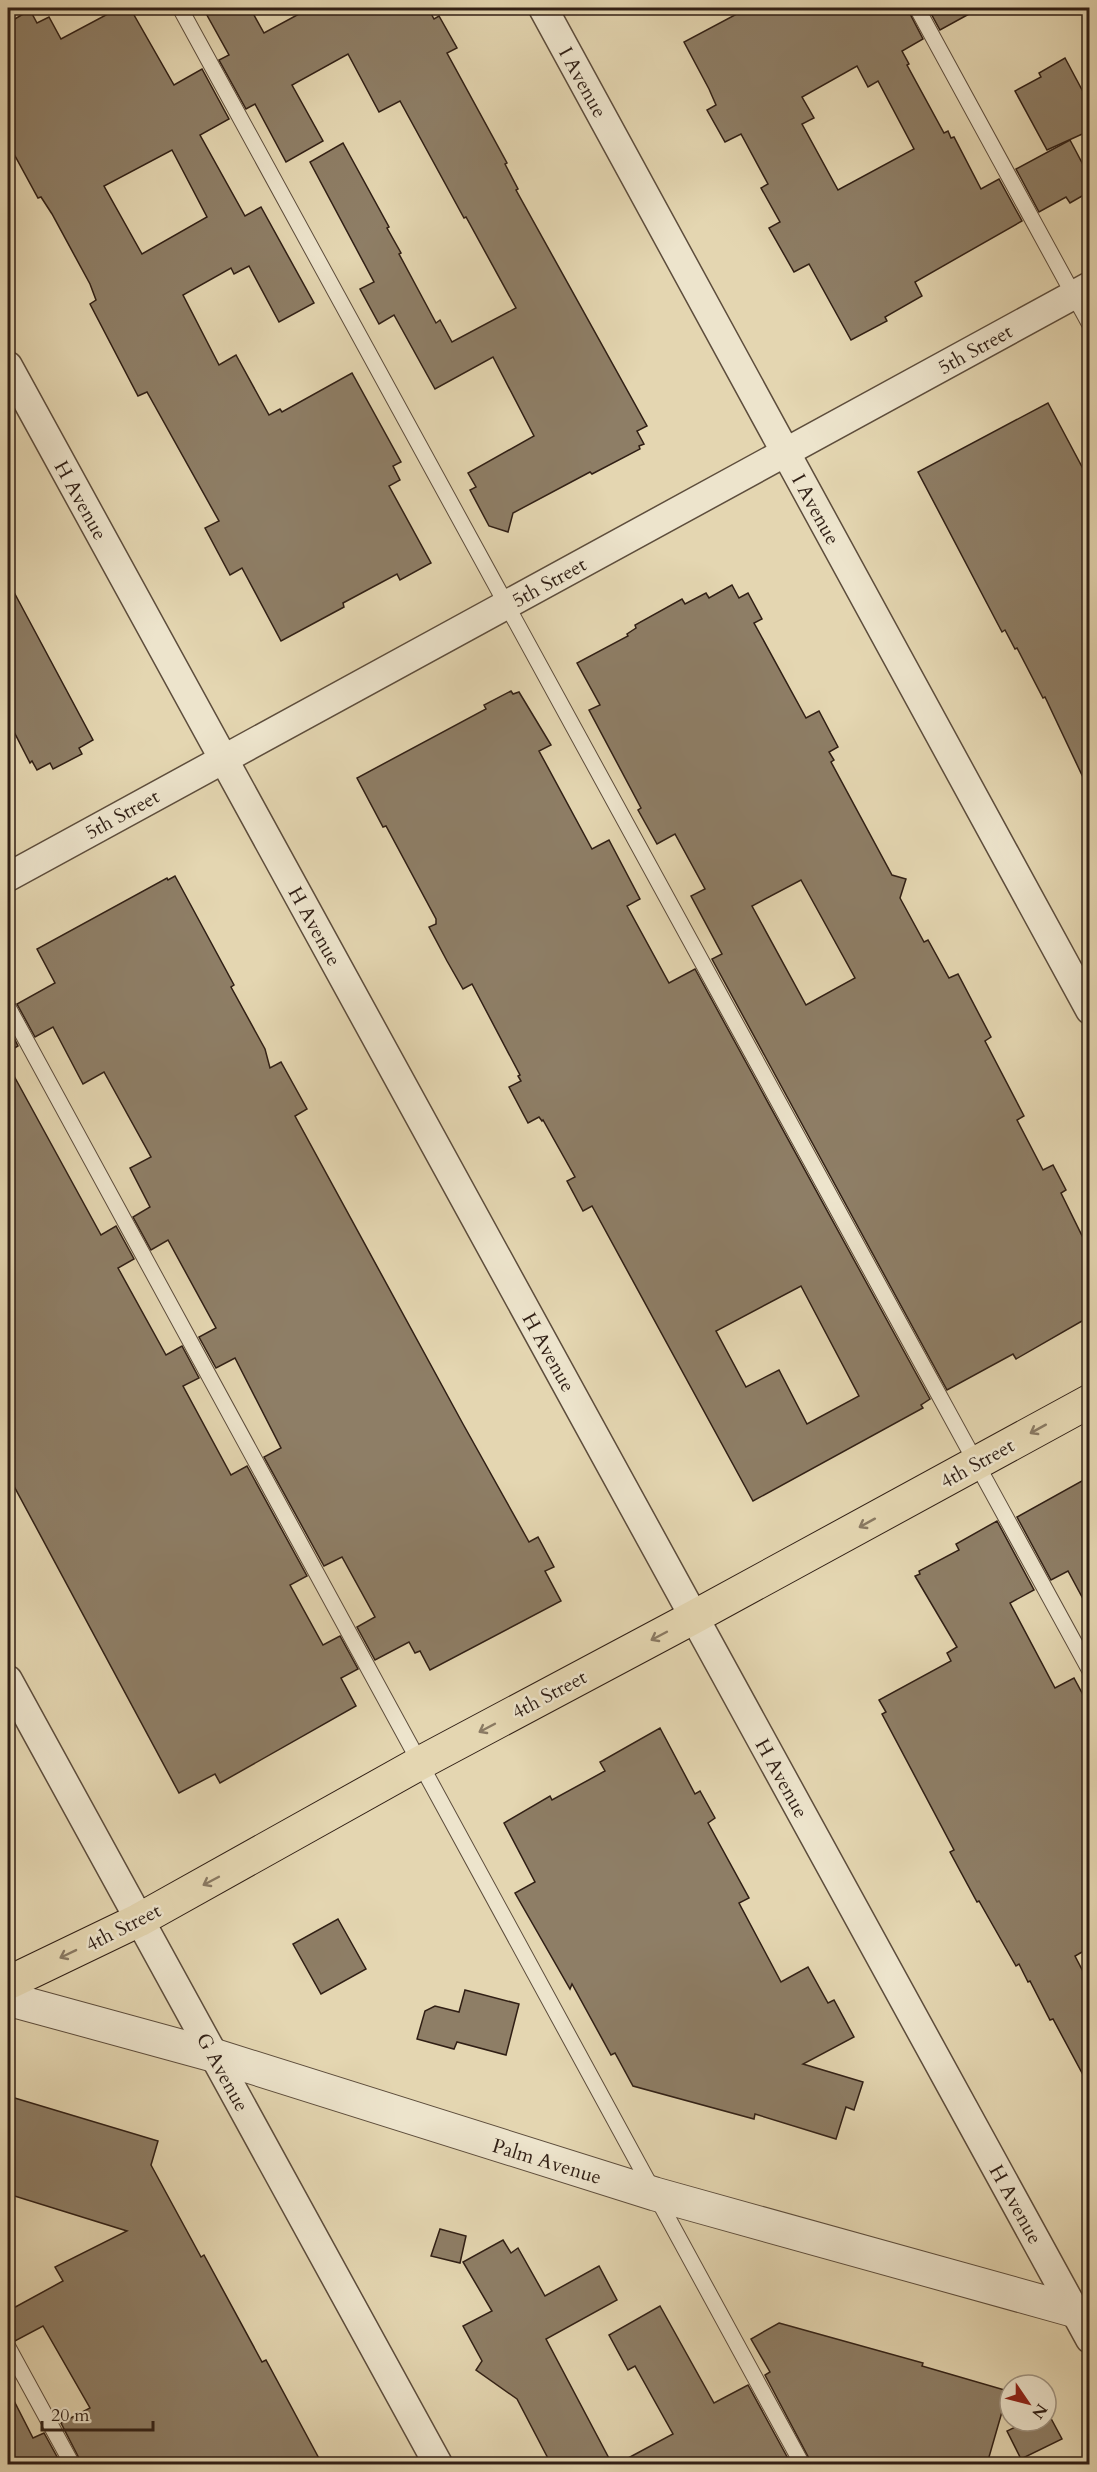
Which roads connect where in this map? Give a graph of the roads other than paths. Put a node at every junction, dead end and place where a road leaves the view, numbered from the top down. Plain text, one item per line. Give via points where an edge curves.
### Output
1 (180, 8) edge
2 (543, 8) edge
3 (916, 8) edge
4 (1082, 291) edge
5 (1089, 324) edge
6 (8, 366) edge
7 (786, 452) junction
8 (507, 604) junction
9 (224, 759) junction
10 (8, 877) edge
11 (8, 1007) edge
12 (1089, 1010) edge
13 (1089, 1401) edge
14 (976, 1463) junction
15 (694, 1617) junction
16 (1089, 1671) edge
17 (8, 1680) edge
18 (420, 1763) junction
19 (139, 1920) junction
20 (8, 1983) edge
21 (8, 2000) edge
22 (213, 2055) junction
23 (655, 2194) junction
24 (1082, 2313) edge
25 (1089, 2339) edge
26 (8, 2347) edge
27 (72, 2464) edge
28 (438, 2464) edge
29 (802, 2464) edge

1 - 8 lane
2 - 7 street, I Avenue
3 - 4 lane
4 - 5 lane
4 - 7 street, 5th Street
6 - 9 street, H Avenue
7 - 8 street, 5th Street
7 - 12 street, I Avenue
8 - 9 street, 5th Street
8 - 14 lane
9 - 10 street, 5th Street
9 - 15 street, H Avenue
11 - 18 lane
13 -> 14 main road, 4th Street
14 -> 15 main road, 4th Street
14 - 16 lane
15 -> 18 main road, 4th Street
15 - 24 street, H Avenue
17 - 19 street, G Avenue
18 -> 19 main road, 4th Street
18 - 23 lane
19 -> 20 main road, 4th Street
19 - 22 street, G Avenue
21 - 22 street, Palm Avenue
22 - 23 street, Palm Avenue
22 - 28 street, G Avenue
23 - 24 street, Palm Avenue
23 - 29 lane
24 - 25 street, H Avenue
26 - 27 lane

